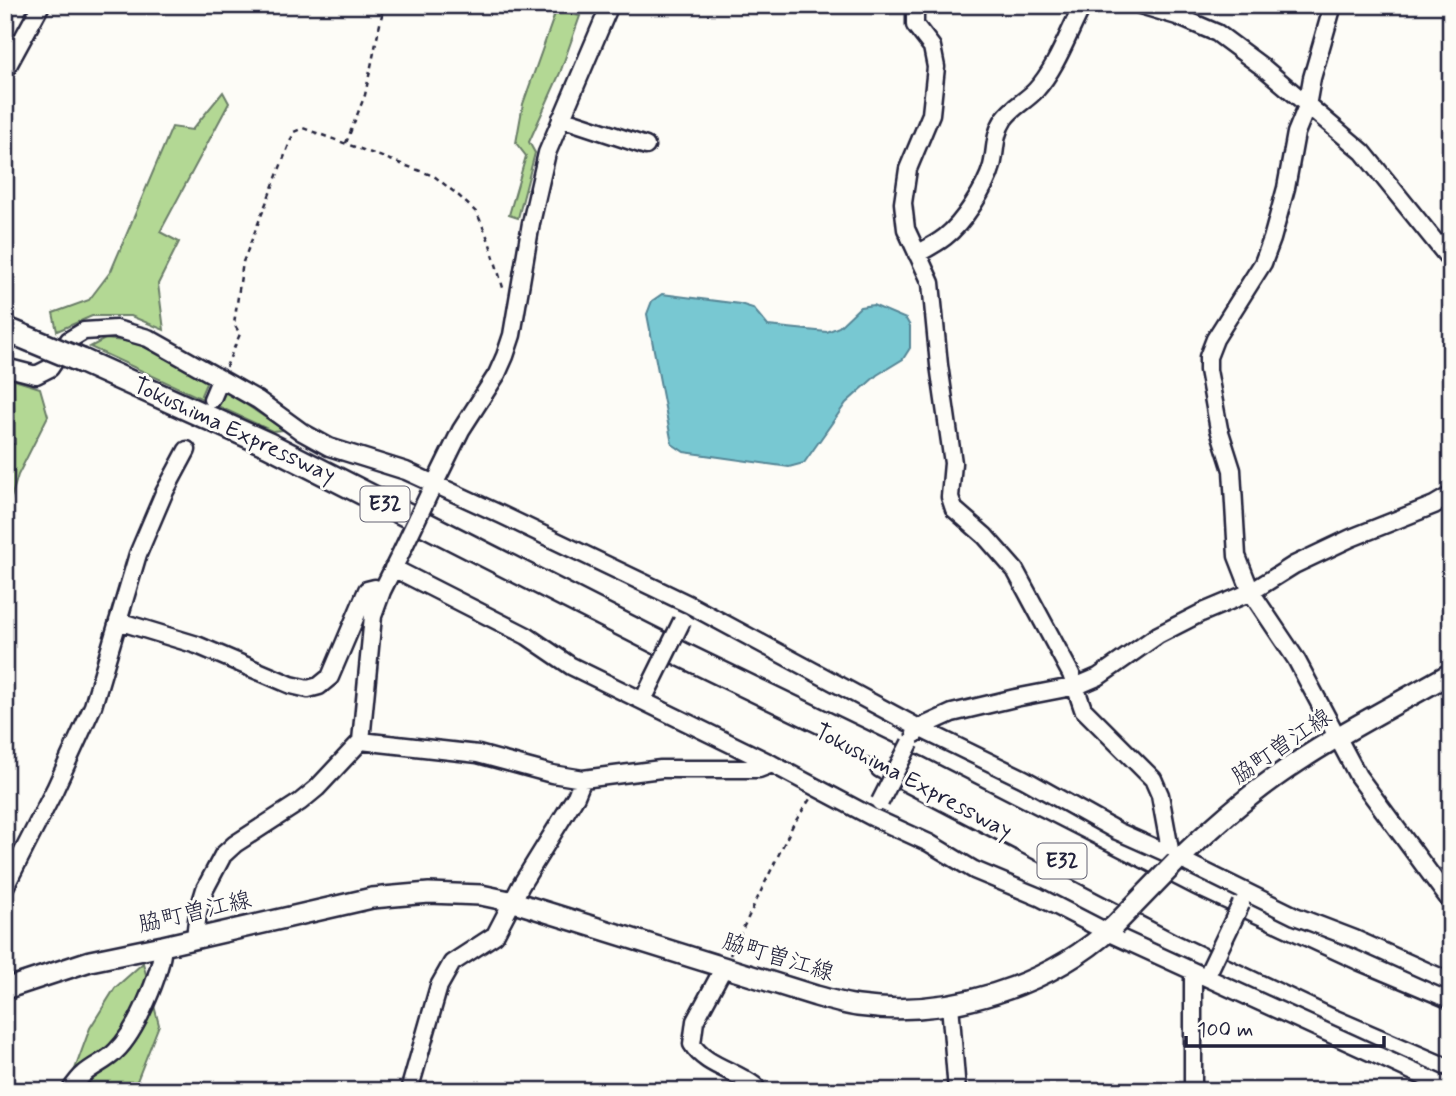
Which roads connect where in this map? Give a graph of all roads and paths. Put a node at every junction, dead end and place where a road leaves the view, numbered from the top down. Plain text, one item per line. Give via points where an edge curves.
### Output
1 (41, 5) edge
2 (384, 5) edge
3 (610, 5) edge
4 (915, 5) edge
5 (1083, 5) edge
6 (1140, 5) edge
7 (1333, 5) edge
8 (5, 71) edge
9 (1307, 107) junction
10 (561, 118) junction
11 (346, 145) junction
12 (646, 146) dead end
13 (917, 254) junction
14 (1451, 261) edge
15 (505, 300) dead end
16 (5, 329) edge
17 (5, 368) edge
18 (220, 380) junction
19 (212, 399) dead end
20 (187, 450) dead end
21 (432, 489) junction
22 (1451, 495) edge
23 (396, 562) junction
24 (382, 591) junction
25 (1251, 592) junction
26 (688, 604) junction
27 (118, 621) junction
28 (683, 655) junction
29 (1451, 673) edge
30 (1077, 686) junction
31 (646, 696) junction
32 (919, 728) junction
33 (1336, 738) junction
34 (361, 741) junction
35 (772, 764) junction
36 (583, 779) junction
37 (817, 787) junction
38 (872, 817) junction
39 (1176, 858) junction
40 (5, 887) edge
41 (1244, 898) junction
42 (514, 902) junction
43 (1451, 902) edge
44 (1110, 929) junction
45 (195, 937) junction
46 (163, 946) junction
47 (724, 967) junction
48 (1203, 973) junction
49 (1451, 982) edge
50 (5, 989) edge
51 (950, 1004) junction
52 (1451, 1024) edge
53 (1451, 1045) edge
54 (1451, 1089) edge
55 (70, 1091) edge
56 (409, 1091) edge
57 (755, 1091) edge
58 (957, 1091) edge
59 (1193, 1091) edge

1 - 8 street
2 - 11 path via 365,95
3 - 10 street
4 - 13 street via 915,25 932,47 936,67 931,114 908,169 902,203
5 - 13 street via 1046,76 1004,120 992,166 961,221
6 - 9 street via 1217,33
7 - 9 street
9 - 14 street via 1363,152
9 - 25 street via 1296,133 1286,188 1263,263 1208,356 1219,429 1232,470 1237,556
10 - 12 street
10 - 21 street via 547,153 505,356
11 - 15 path via 434,176 477,213
11 - 18 path via 303,128 294,132 243,262 234,324 240,334
13 - 30 street via 932,293 953,463 950,497 954,509 1015,570
16 - 28 highway, Tokushima Expressway / E32, bridge via 269,445
17 - 18 street via 36,375 50,368 69,340 84,331 117,329 148,338
18 - 19 street
18 - 21 street via 329,447 406,471
20 - 27 street via 138,554
21 - 23 street, bridge
21 - 26 street
22 - 25 street via 1294,565
23 - 24 street
23 - 31 street via 571,666
24 - 27 street via 367,590 330,677 308,689 197,645
24 - 34 street via 373,616
25 - 30 street via 1158,635 1098,677
25 - 33 street via 1296,659
26 - 31 street, bridge
26 - 32 street
27 - 40 street via 93,706
28 - 52 highway, Tokushima Expressway / E32 via 1189,906
28 - 53 highway, Tokushima Expressway / E32 via 909,782 1181,922
29 - 33 main road, 脇町曽江線
30 - 32 street via 951,713
30 - 39 street via 1083,709 1153,779
31 - 35 street
32 - 38 street, bridge
32 - 39 street
33 - 39 main road, 脇町曽江線 via 1275,777
33 - 43 street via 1358,776
34 - 36 street via 478,754
34 - 45 street via 317,788 223,855 205,889
35 - 36 street via 759,769 661,769
35 - 37 street
36 - 42 street
37 - 38 street
37 - 47 path via 793,825
38 - 44 street via 974,870
39 - 41 street
39 - 44 main road, 脇町曽江線, bridge
41 - 48 street, bridge
41 - 49 street via 1355,939
42 - 45 main road, 脇町曽江線 via 429,892 372,898
42 - 47 main road, 脇町曽江線
42 - 56 street via 495,935 452,963 439,986
44 - 48 street
44 - 51 main road, 脇町曽江線 via 1080,954 1032,979
45 - 46 main road, 脇町曽江線
46 - 50 main road, 脇町曽江線 via 90,961
46 - 55 street via 149,996 121,1046 83,1074
47 - 51 main road, 脇町曽江線 via 859,1006
47 - 57 street via 695,1021 691,1044 699,1056 744,1077
48 - 54 street
48 - 59 street
51 - 58 street

